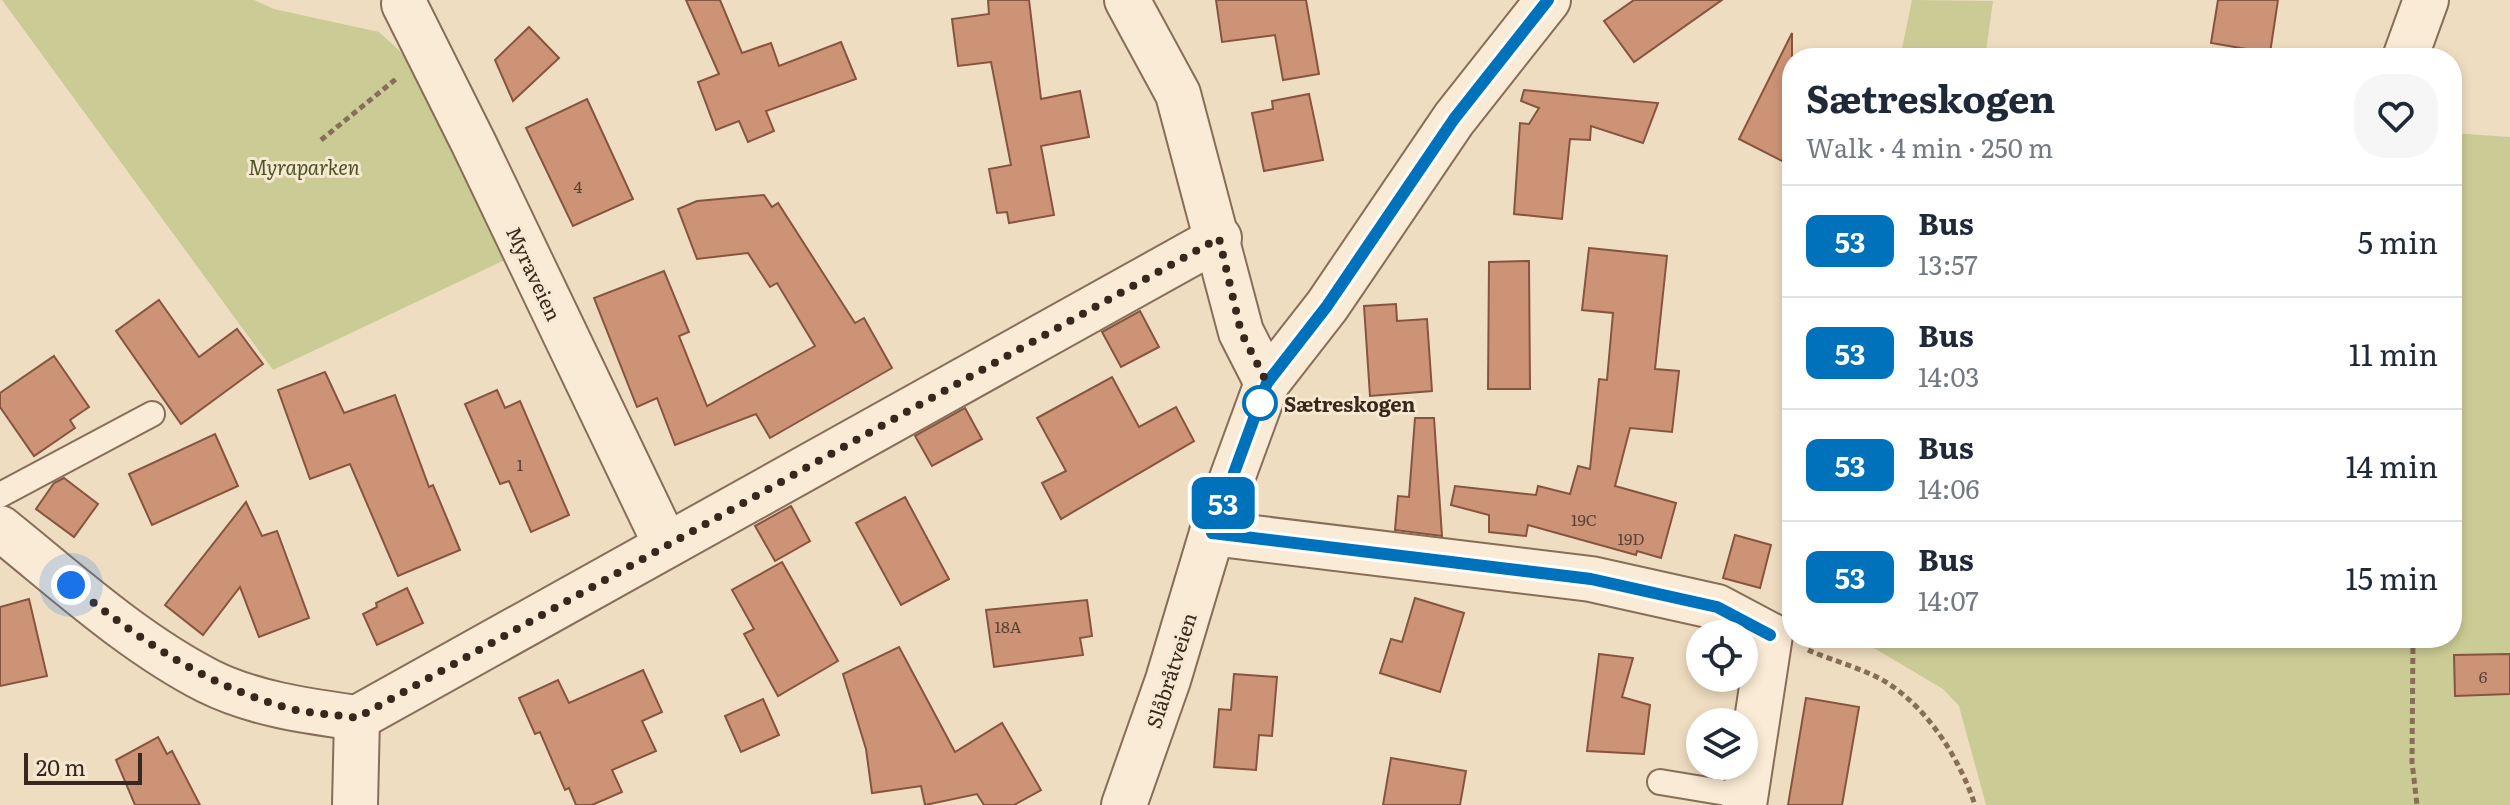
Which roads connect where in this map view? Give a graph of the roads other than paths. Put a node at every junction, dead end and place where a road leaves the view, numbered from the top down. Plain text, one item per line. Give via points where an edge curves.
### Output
1 (1127, 0) edge
2 (1548, 0) edge
3 (2426, 0) edge
4 (396, 1) edge
5 (2409, 48) edge
6 (1219, 238) junction
7 (1267, 383) junction
8 (152, 414) dead end
9 (0, 495) edge
10 (0, 528) edge
11 (1212, 533) junction
12 (665, 543) junction
13 (357, 718) junction
14 (1660, 782) dead end
15 (1744, 800) edge
16 (355, 805) edge
17 (1124, 805) edge

1 - 6 street via 1178,94
2 - 7 street, Slåbråtveien via 1454,119 1327,306
3 - 5 street
4 - 12 street, Myraveien via 428,53
6 - 7 street via 1241,332
6 - 12 street
7 - 11 street, Slåbråtveien
8 - 9 lane
10 - 13 street via 95,604 209,681 286,708
11 - 15 street via 1591,579 1717,607 1770,635
11 - 17 street, Slåbråtveien
12 - 13 street
13 - 16 street
14 - 15 lane

